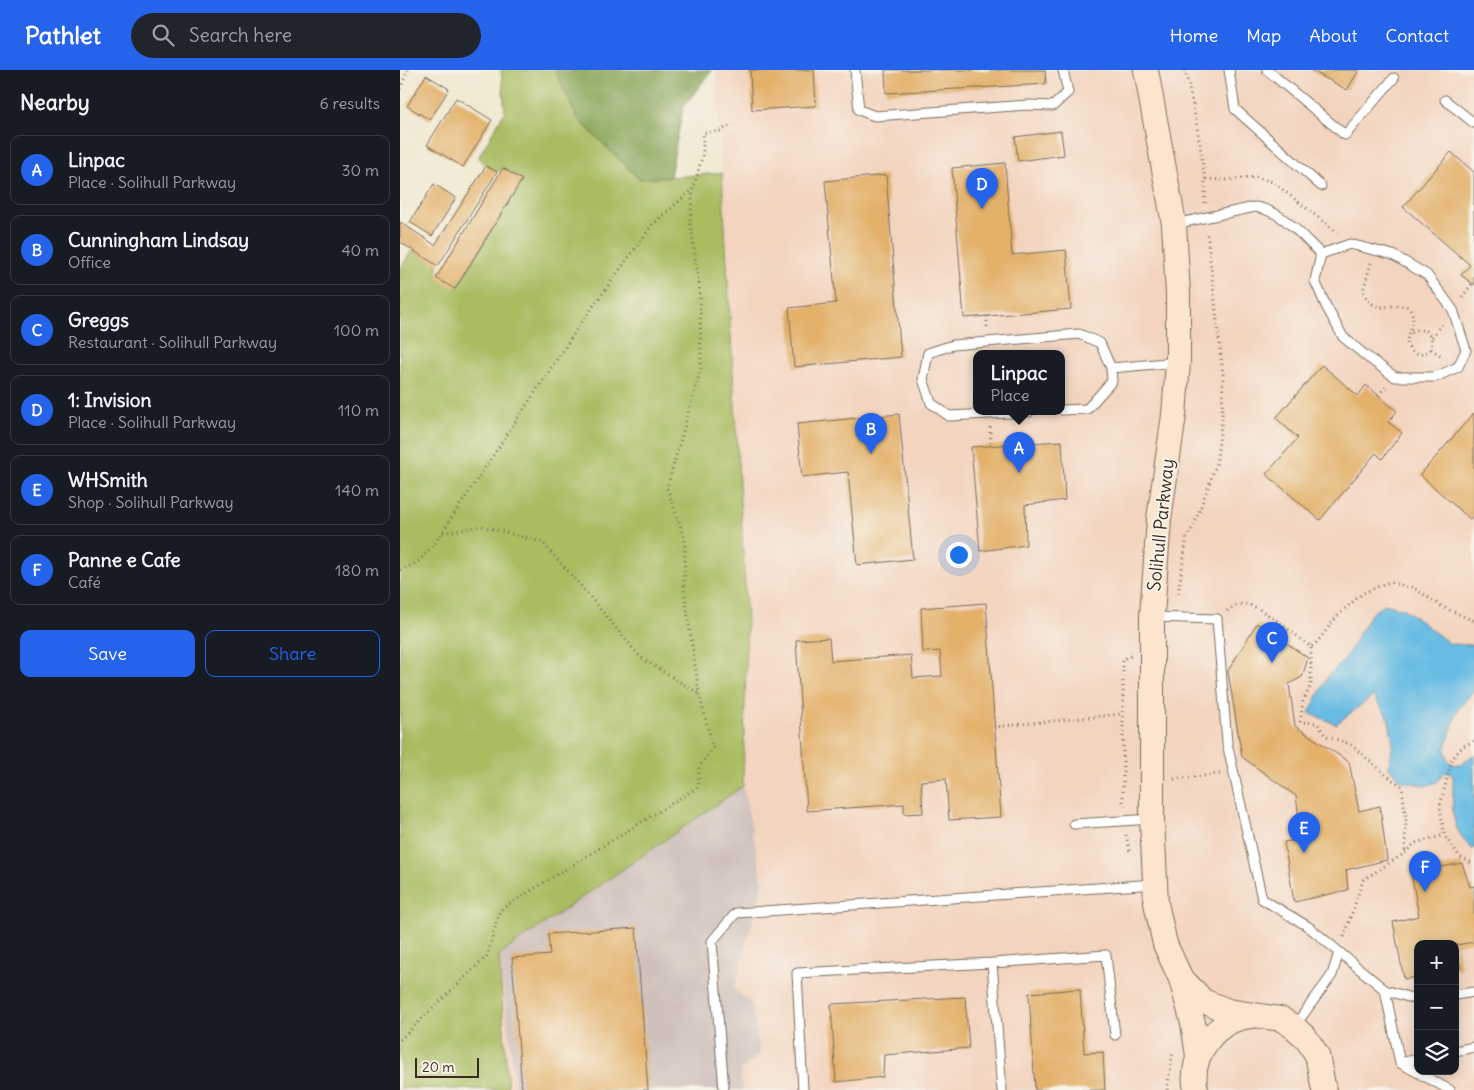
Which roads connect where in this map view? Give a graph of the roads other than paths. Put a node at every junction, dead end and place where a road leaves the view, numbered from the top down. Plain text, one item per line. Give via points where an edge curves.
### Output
1 (855, 70) edge
2 (1063, 70) edge
3 (1146, 70) edge
4 (1229, 70) edge
5 (1267, 70) edge
6 (1394, 78) dead end
7 (1445, 100) dead end
8 (1474, 123) edge
9 (1321, 186) dead end
10 (1174, 224) junction
11 (1321, 254) junction
12 (1178, 362) junction
13 (1111, 368) junction
14 (1065, 410) edge
15 (973, 415) edge
16 (1152, 616) junction
17 (1152, 819) junction
18 (1074, 824) dead end
19 (1155, 884) junction
20 (1338, 952) junction
21 (992, 963) junction
22 (1181, 978) junction
23 (1385, 990) junction
24 (1474, 992) edge
25 (1459, 994) edge
26 (1414, 999) edge
27 (1259, 1016) junction
28 (1294, 1027) junction
29 (1115, 1034) dead end
30 (1474, 1047) edge
31 (1459, 1050) edge
32 (1198, 1056) junction
33 (1414, 1060) edge
34 (1400, 1063) junction
35 (1322, 1085) edge
36 (724, 1090) edge
37 (803, 1090) edge
38 (1002, 1090) edge
39 (1196, 1090) edge
40 (1450, 1090) edge

1 - 2 lane via 859,110 875,116 1054,106 1068,92
3 - 10 street, Solihull Parkway
4 - 9 lane via 1235,109
5 - 6 lane via 1346,135
7 - 8 lane
10 - 11 lane via 1255,207 1268,209 1284,218
10 - 12 street, Solihull Parkway
11 - 11 lane via 1315,281 1343,337 1395,377 1435,377 1458,368 1466,350 1453,310 1427,275 1393,255 1350,244
12 - 13 lane
12 - 16 street, Solihull Parkway via 1159,518
13 - 14 lane via 1112,381 1087,409
13 - 15 lane via 1100,343 1079,334 953,344 928,353 923,379 931,403 949,416
16 - 17 street, Solihull Parkway
16 - 20 lane via 1217,619 1227,743 1262,899 1309,927
17 - 18 lane
17 - 19 street, Solihull Parkway
19 - 22 street, Solihull Parkway via 1165,944
19 - 36 lane via 736,914 712,941
20 - 23 lane
20 - 28 lane via 1332,975
21 - 29 lane via 1106,955
21 - 37 lane via 797,973
21 - 38 lane
22 - 27 street via 1203,1001 1228,1011
22 - 32 street
23 - 26 lane
23 - 34 lane
24 - 25 lane
27 - 28 street via 1281,1019
27 - 32 street via 1248,1016 1216,1030
28 - 35 street via 1317,1055
30 - 31 lane
32 - 39 street via 1194,1071
33 - 34 lane
34 - 40 lane

